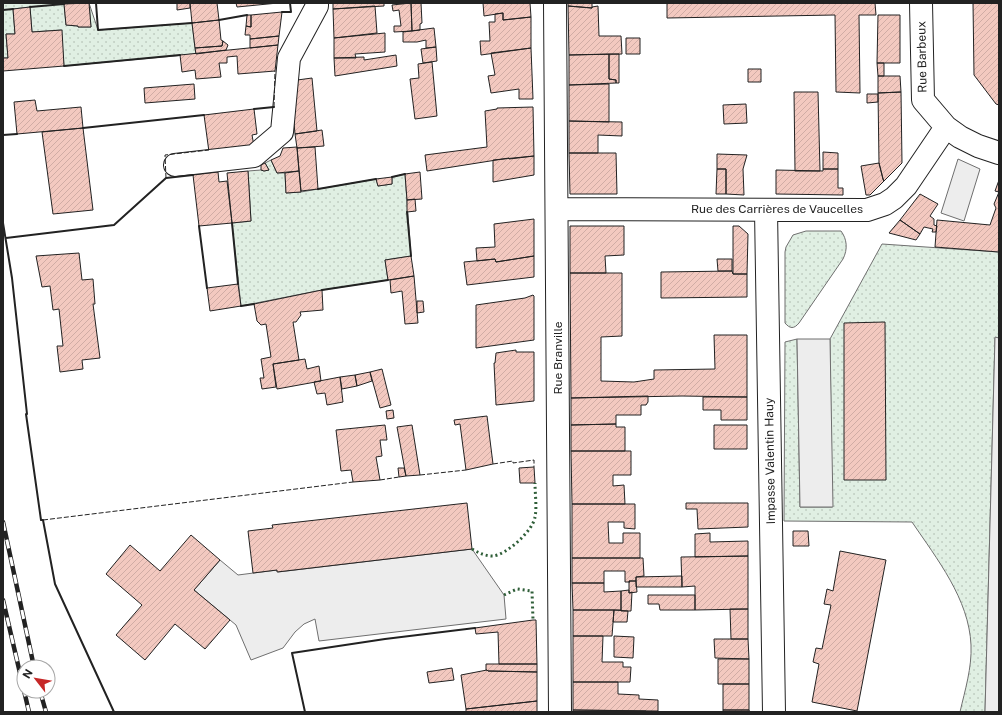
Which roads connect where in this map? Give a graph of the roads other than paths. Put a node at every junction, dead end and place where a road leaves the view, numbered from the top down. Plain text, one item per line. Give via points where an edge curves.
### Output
1 (317, 3) edge
2 (555, 3) edge
3 (921, 3) edge
4 (946, 127) junction
5 (999, 153) edge
6 (175, 165) dead end
7 (557, 209) junction
8 (766, 210) junction
9 (560, 712) edge
10 (774, 712) edge

1 - 6 street via 289,58 282,132 254,156
2 - 7 street, Rue Branville
3 - 4 street, Rue Barbeux via 923,100
4 - 5 street via 978,146
4 - 8 street, Rue des Carrières de Vaucelles via 906,186 885,204 867,210
7 - 8 street, Rue des Carrières de Vaucelles
7 - 9 street, Rue Branville
8 - 10 street, Impasse Valentin Hauy

